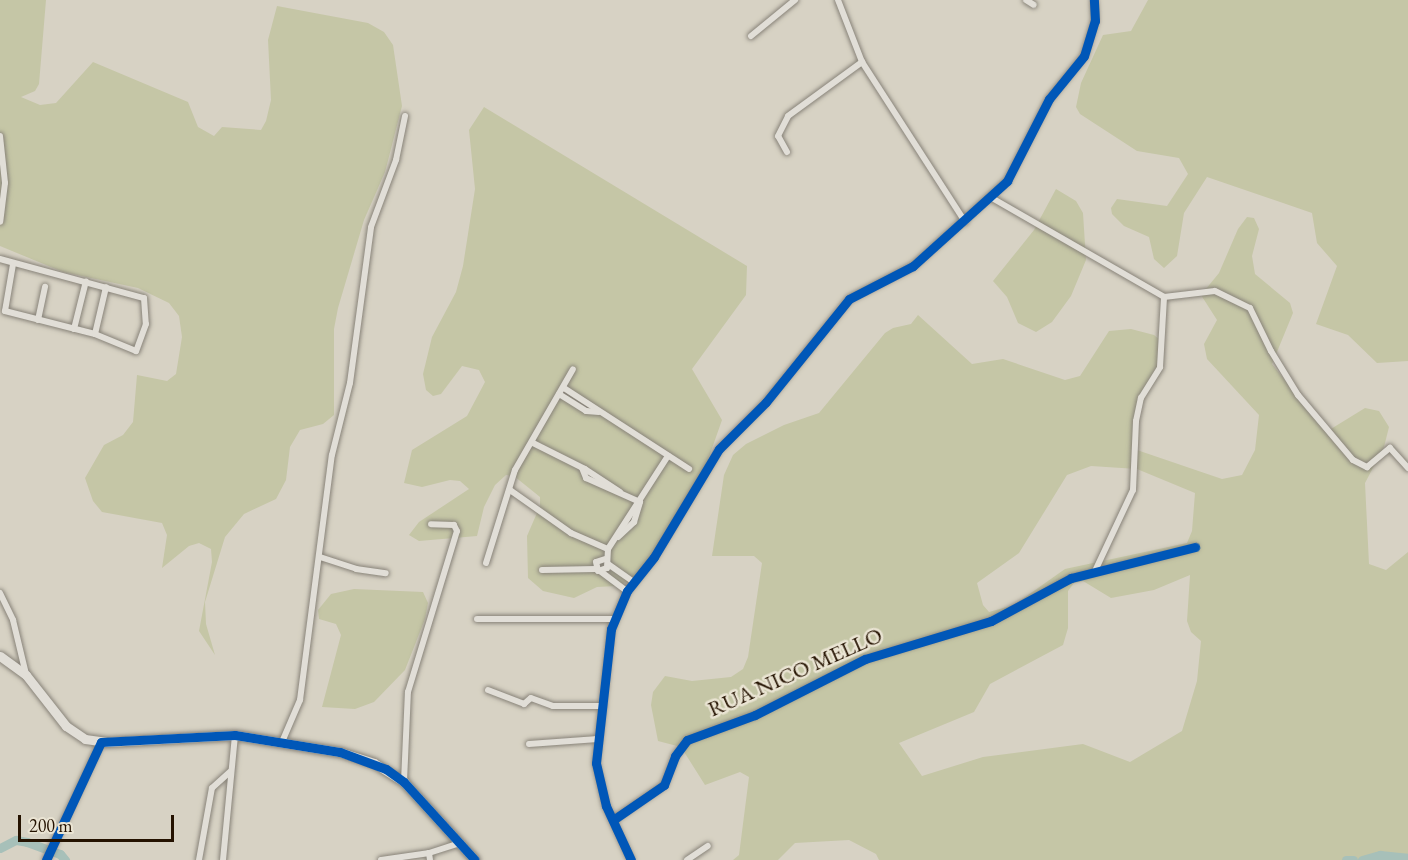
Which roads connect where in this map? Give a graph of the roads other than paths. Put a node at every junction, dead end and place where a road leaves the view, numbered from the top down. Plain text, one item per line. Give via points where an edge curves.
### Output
1 (795, 0) edge
2 (838, 0) edge
3 (1026, 0) edge
4 (1094, 0) edge
5 (1034, 5) dead end
6 (751, 36) dead end
7 (862, 62) junction
8 (405, 116) dead end
9 (0, 136) edge
10 (787, 152) dead end
11 (992, 198) junction
12 (0, 222) edge
13 (965, 222) junction
14 (0, 259) edge
15 (13, 264) junction
16 (86, 281) junction
17 (45, 287) dead end
18 (106, 287) junction
19 (1164, 297) junction
20 (38, 320) junction
21 (74, 329) junction
22 (95, 334) junction
23 (573, 369) dead end
24 (564, 388) junction
25 (560, 394) junction
26 (598, 412) junction
27 (533, 443) junction
28 (668, 456) junction
29 (1408, 468) edge
30 (689, 469) dead end
31 (510, 490) junction
32 (640, 502) junction
33 (431, 524) dead end
34 (1194, 547) dead end
35 (608, 549) junction
36 (320, 557) junction
37 (606, 562) junction
38 (486, 563) dead end
39 (542, 570) dead end
40 (598, 570) junction
41 (1095, 571) junction
42 (386, 573) dead end
43 (622, 574) junction
44 (634, 582) junction
45 (616, 584) junction
46 (627, 591) junction
47 (0, 593) edge
48 (613, 619) junction
49 (477, 620) dead end
50 (0, 656) edge
51 (26, 675) junction
52 (488, 690) dead end
53 (603, 706) junction
54 (235, 735) junction
55 (598, 739) junction
56 (101, 742) junction
57 (282, 742) junction
58 (529, 744) dead end
59 (231, 771) junction
60 (404, 782) junction
61 (613, 820) junction
62 (460, 843) junction
63 (708, 846) dead end
64 (429, 857) edge
65 (628, 859) edge
66 (46, 860) edge
67 (199, 860) edge
68 (223, 860) edge
69 (381, 860) edge
70 (475, 860) edge
71 (687, 860) edge

1 - 6 street
2 - 7 street
3 - 5 street
4 - 11 street via 1095,21 1084,56 1049,99 1015,167
7 - 10 street via 788,116 778,136
7 - 13 street
8 - 36 street via 396,160 371,226 350,383 332,455
9 - 12 street via 5,183
11 - 13 street
11 - 19 street
13 - 44 street via 913,266 849,299 786,379 719,449 654,557
14 - 15 street
15 - 16 street
15 - 20 street via 4,308
16 - 18 street
16 - 21 street
17 - 20 street
18 - 22 street
18 - 22 street via 144,298 146,324 132,353
19 - 29 street via 1215,291 1250,308 1270,351 1298,395 1353,460 1367,467 1390,447
19 - 41 street via 1160,367 1141,398 1136,421 1133,490
20 - 21 street
21 - 22 street
23 - 24 street
24 - 25 street
24 - 26 street
25 - 26 street via 586,411
25 - 27 street via 533,436
26 - 28 street
27 - 31 street via 515,471
27 - 32 street
28 - 30 street
28 - 32 street
31 - 35 street via 571,533
31 - 38 street
32 - 35 street via 634,522
33 - 60 street via 454,525 457,531 408,692
34 - 41 street, RUA NICO MELLO
35 - 37 street
36 - 42 street via 356,569
36 - 57 street via 300,700
37 - 40 street
37 - 40 street via 597,560
37 - 43 street
39 - 40 street
40 - 45 street
41 - 61 street, RUA NICO MELLO via 1056,585 991,621 872,656 754,715 687,740 675,756 664,785
43 - 44 street
43 - 45 street
44 - 46 street
45 - 46 street
46 - 48 street
47 - 51 street via 14,620
48 - 49 street
48 - 53 street
50 - 51 street
51 - 56 street via 73,732
52 - 53 street via 524,705 531,698 553,706
53 - 55 street
54 - 56 street
54 - 57 street
54 - 59 street
55 - 58 street
55 - 61 street via 600,789
56 - 66 street
57 - 60 street via 364,759
59 - 67 street via 212,788
59 - 68 street
60 - 62 street
61 - 65 street
62 - 64 street
62 - 70 street
63 - 71 street
64 - 69 street

